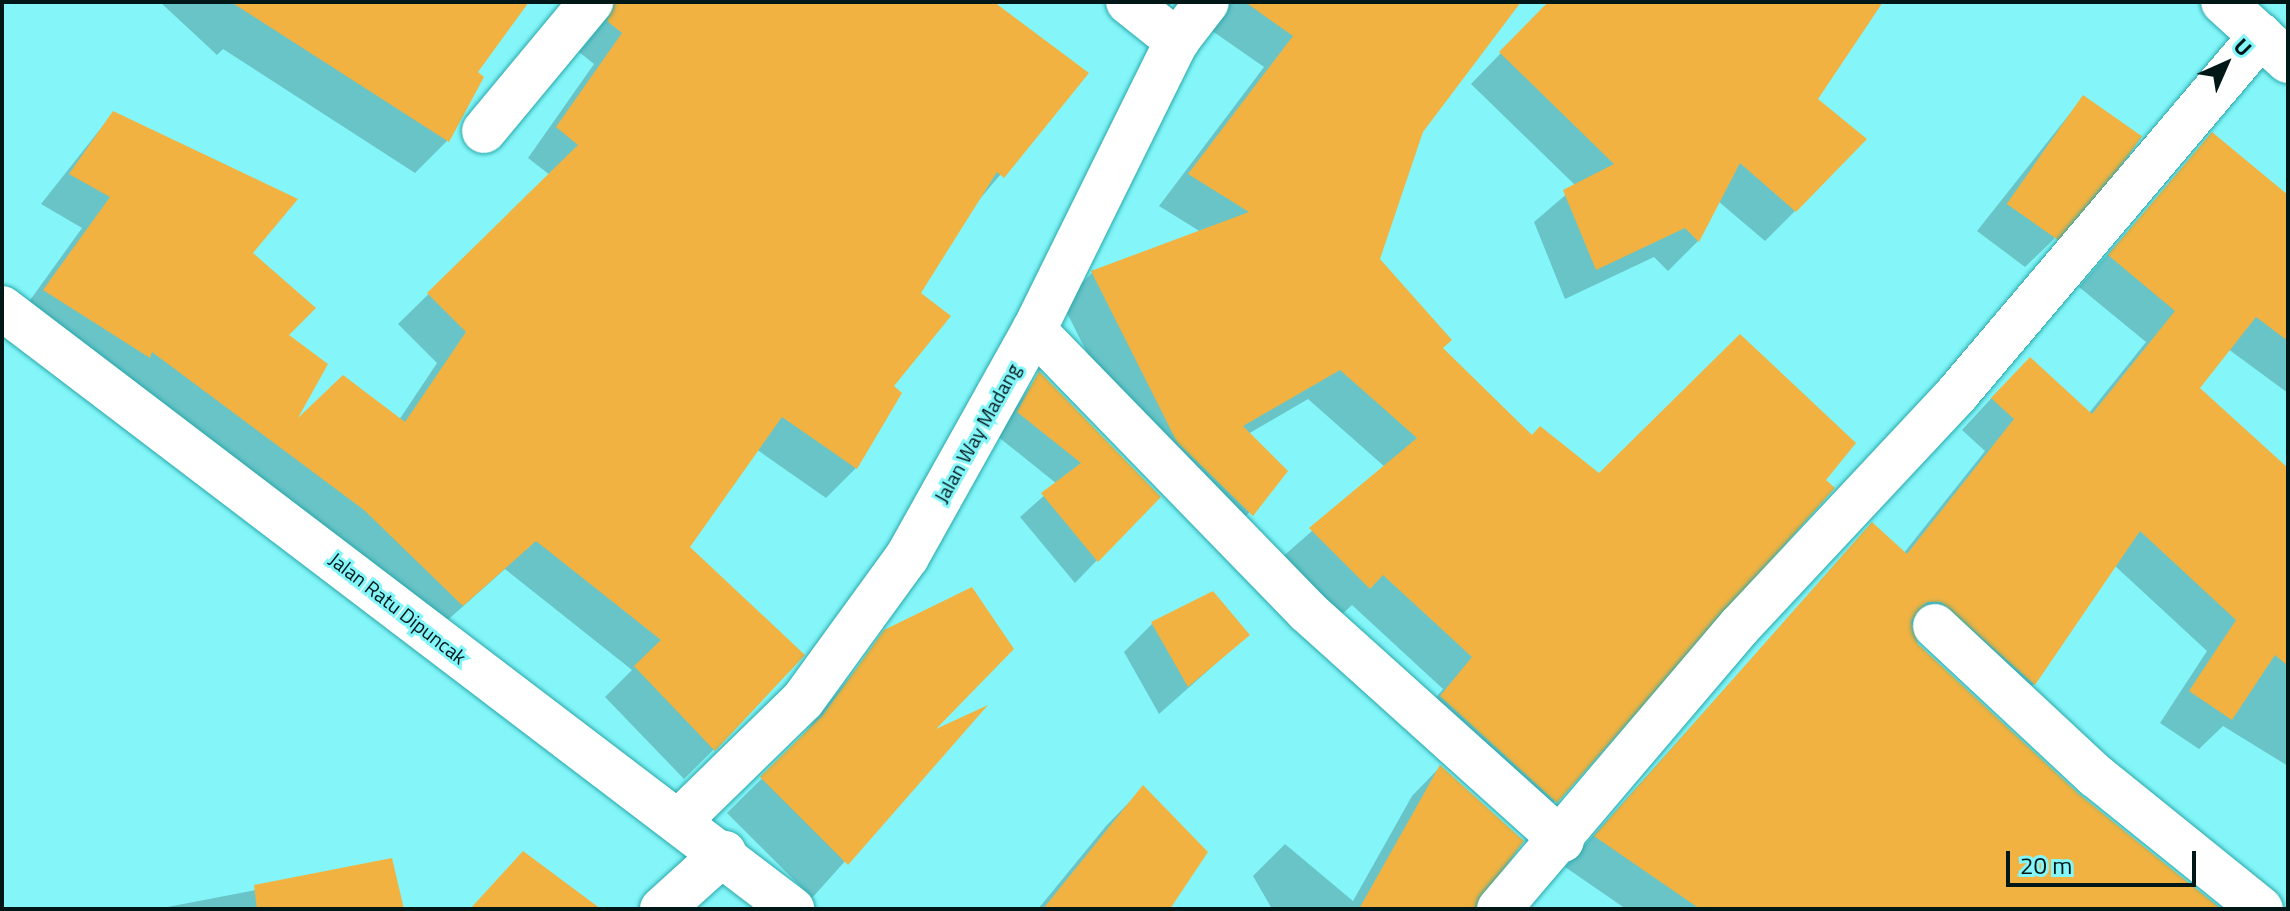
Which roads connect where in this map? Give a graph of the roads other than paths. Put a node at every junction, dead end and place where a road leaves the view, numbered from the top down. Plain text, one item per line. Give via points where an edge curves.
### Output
1 (591, 2) edge
2 (1128, 2) edge
3 (1207, 2) edge
4 (2223, 2) edge
5 (1177, 41) junction
6 (2275, 49) edge
7 (484, 131) dead end
8 (2, 308) edge
9 (1034, 330) junction
10 (1935, 626) dead end
11 (681, 819) junction
12 (1562, 841) junction
13 (724, 853) junction
14 (662, 909) edge
15 (792, 909) edge
16 (1499, 909) edge
17 (2261, 909) edge

1 - 7 street
2 - 5 street
3 - 5 street, Jalan Way Madang
4 - 6 street
5 - 9 street, Jalan Way Madang
6 - 12 street via 1740,626
8 - 11 street, Jalan Ratu Dipuncak
9 - 11 street, Jalan Way Madang via 907,557 825,674
9 - 12 street via 1307,611
10 - 17 street via 2096,776
11 - 13 street, Jalan Ratu Dipuncak
12 - 16 street
13 - 14 street
13 - 15 street, Jalan Ratu Dipuncak

